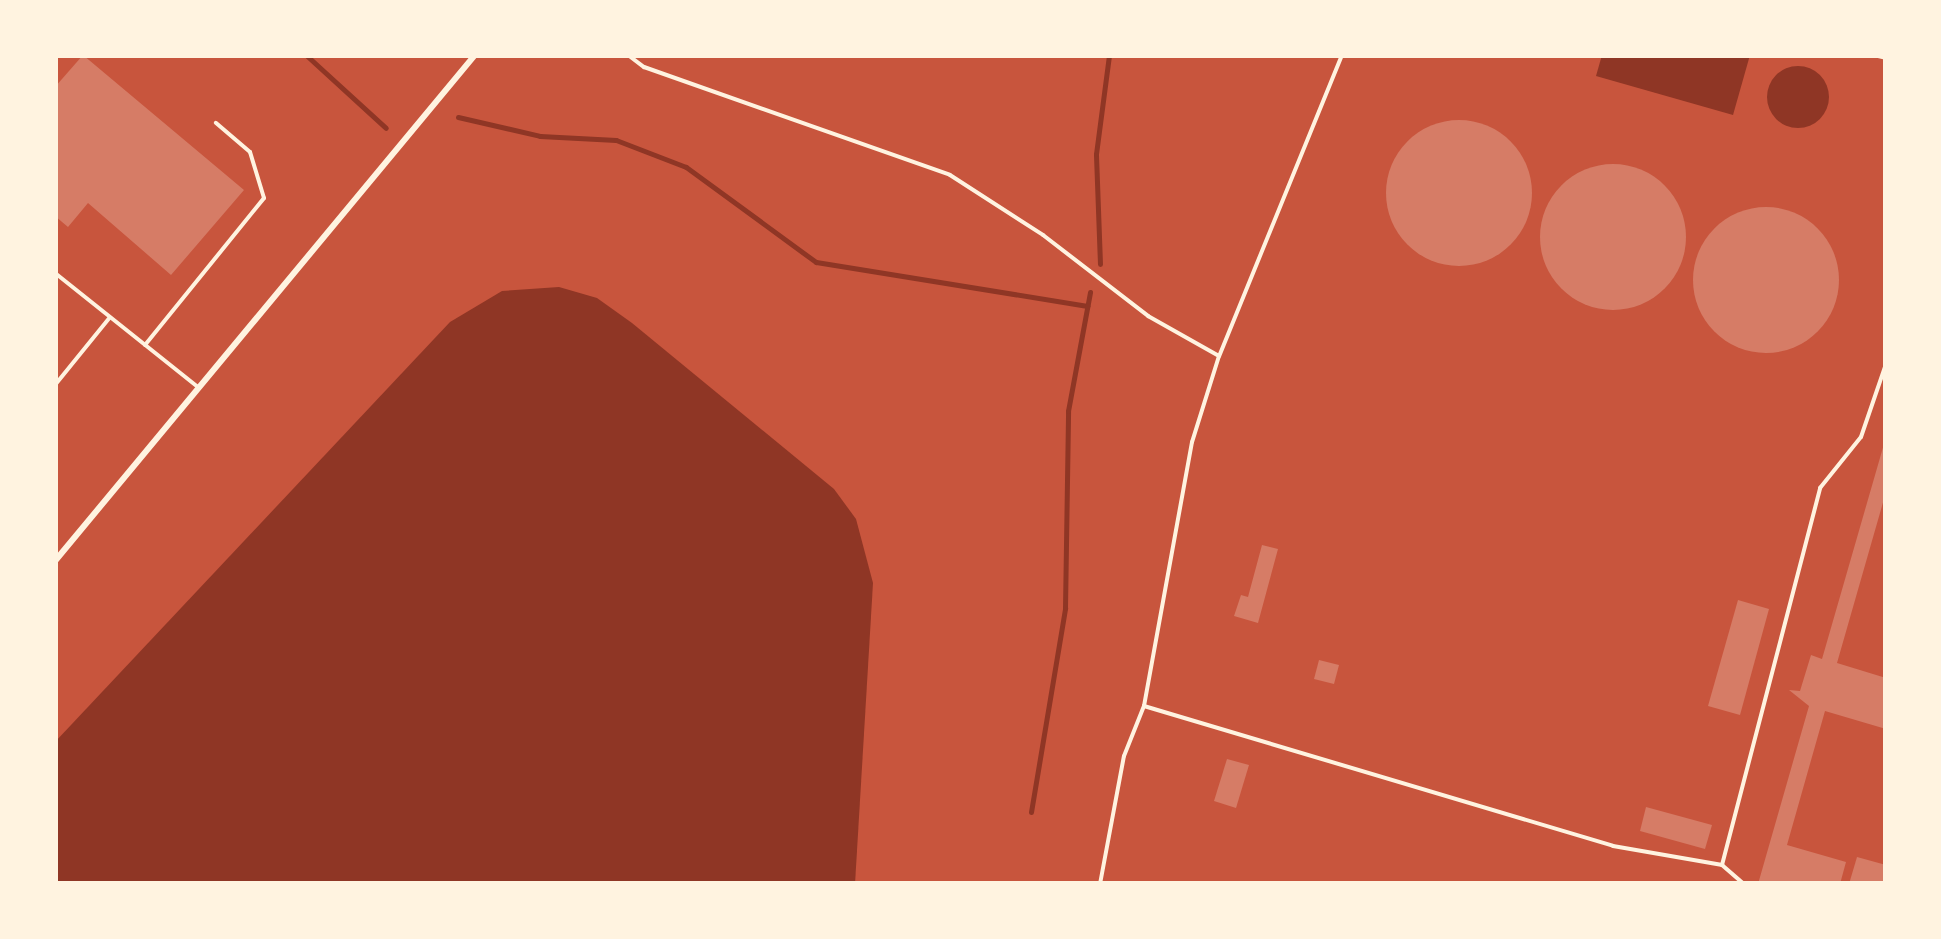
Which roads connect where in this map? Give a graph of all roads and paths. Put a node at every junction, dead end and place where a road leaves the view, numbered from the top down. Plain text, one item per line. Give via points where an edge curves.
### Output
1 (475, 55) edge
2 (628, 55) edge
3 (1342, 55) edge
4 (1874, 55) edge
5 (1886, 58) edge
6 (216, 124) dead end
7 (55, 273) edge
8 (110, 316) junction
9 (146, 345) junction
10 (1219, 356) junction
11 (1886, 364) edge
12 (55, 385) edge
13 (199, 388) junction
14 (55, 561) edge
15 (1144, 706) junction
16 (1722, 865) junction
17 (1100, 884) edge
18 (1744, 884) edge

1 - 13 street
2 - 10 lane via 644,67 950,175 1043,235 1148,316
3 - 10 lane
4 - 5 lane
6 - 9 lane via 250,152 264,198
7 - 8 lane
8 - 9 lane
8 - 12 lane
9 - 13 lane
10 - 15 lane via 1192,442
11 - 16 lane via 1861,436 1820,488
13 - 14 street
15 - 16 lane via 1613,846
15 - 17 lane via 1124,756
16 - 18 lane

